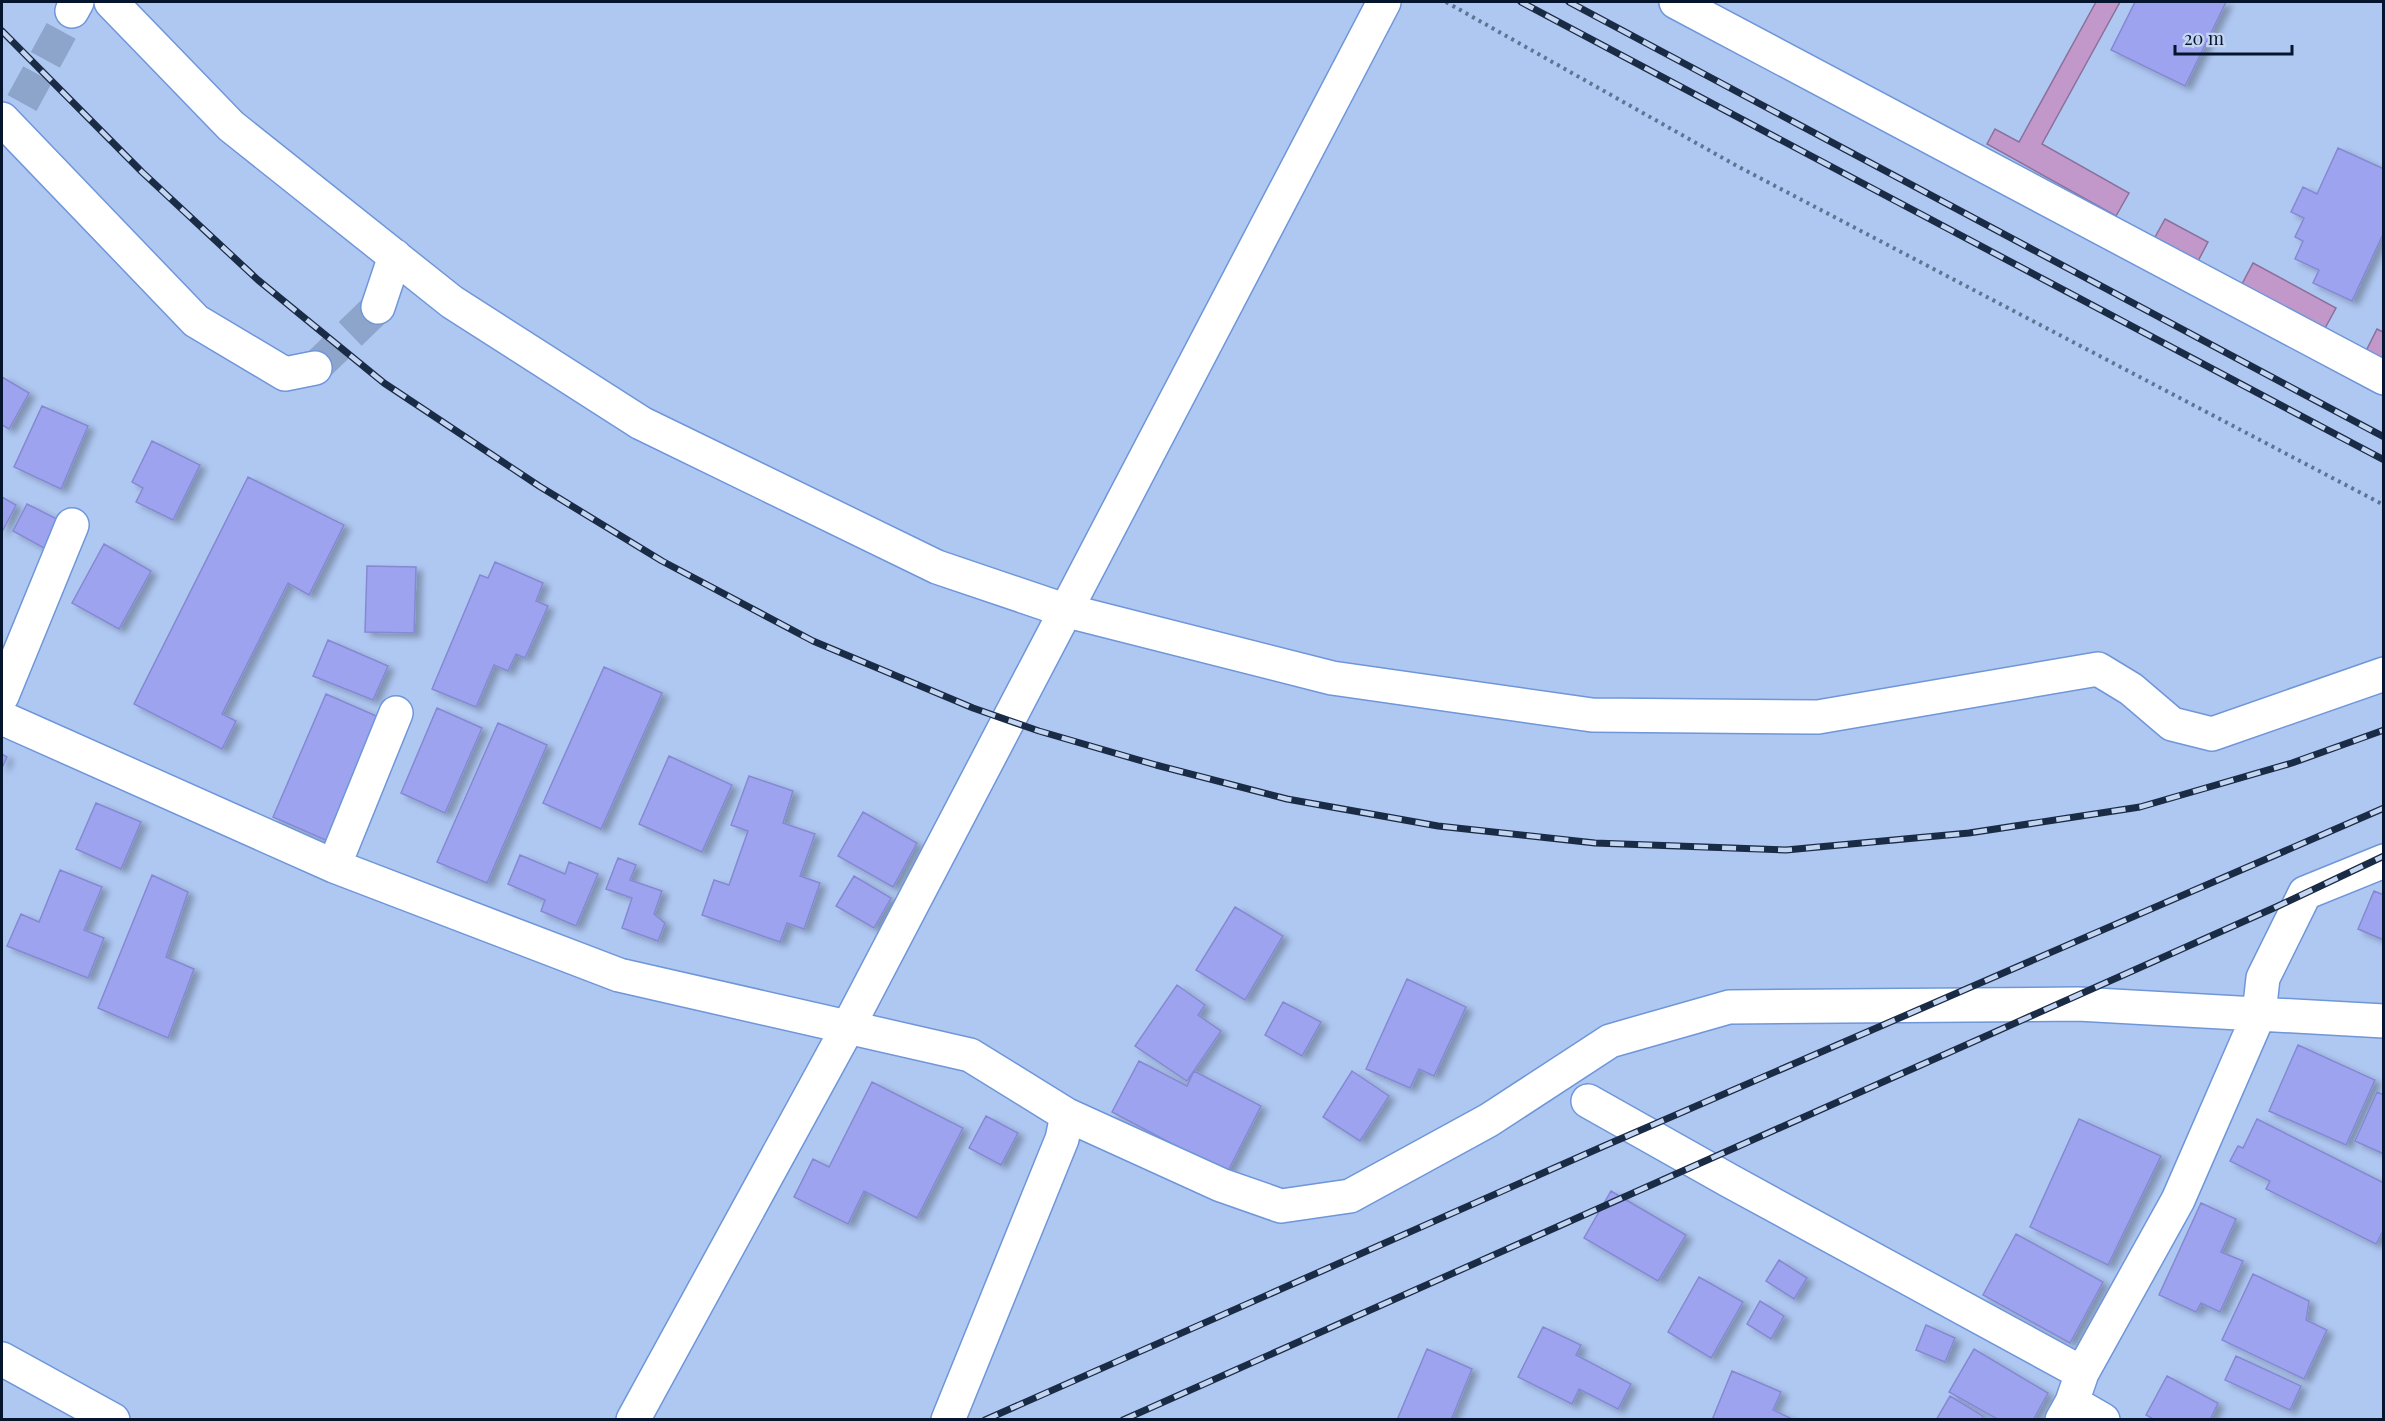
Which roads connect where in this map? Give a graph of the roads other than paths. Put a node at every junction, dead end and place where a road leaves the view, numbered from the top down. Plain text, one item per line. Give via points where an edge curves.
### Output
1 (111, 2) edge
2 (1384, 2) edge
3 (1676, 2) edge
4 (8, 123) edge
5 (394, 256) junction
6 (378, 307) tunnel mouth
7 (315, 368) tunnel mouth
8 (2384, 378) edge
9 (72, 525) dead end
10 (1064, 610) junction
11 (2384, 674) edge
12 (2, 696) edge
13 (396, 713) dead end
14 (2, 718) edge
15 (2384, 861) edge
16 (334, 866) junction
17 (2259, 1014) junction
18 (2384, 1021) edge
19 (848, 1027) junction
20 (1588, 1101) dead end
21 (1067, 1115) junction
22 (2, 1359) edge
23 (2072, 1398) edge
24 (113, 1419) edge
25 (633, 1419) edge
26 (948, 1419) edge
27 (2103, 1419) edge

1 - 5 street via 231,126
2 - 10 street
3 - 8 street
4 - 7 street via 196,321 285,374
5 - 6 street
5 - 10 street via 452,302 640,423 936,567
9 - 12 street
10 - 11 street via 1332,678 1592,715 1818,717 2098,669 2131,689 2172,724 2212,735
10 - 19 street
13 - 16 street
14 - 16 street
15 - 17 street via 2305,893 2263,978
16 - 19 street via 619,975
17 - 18 street
17 - 21 street via 2078,1004 1729,1006 1610,1041 1489,1120 1350,1196 1281,1206 1221,1185
17 - 23 street via 2178,1200
19 - 21 street via 970,1055
19 - 25 street
20 - 23 street via 1730,1181
21 - 26 street via 1062,1139
22 - 24 street
23 - 27 street

